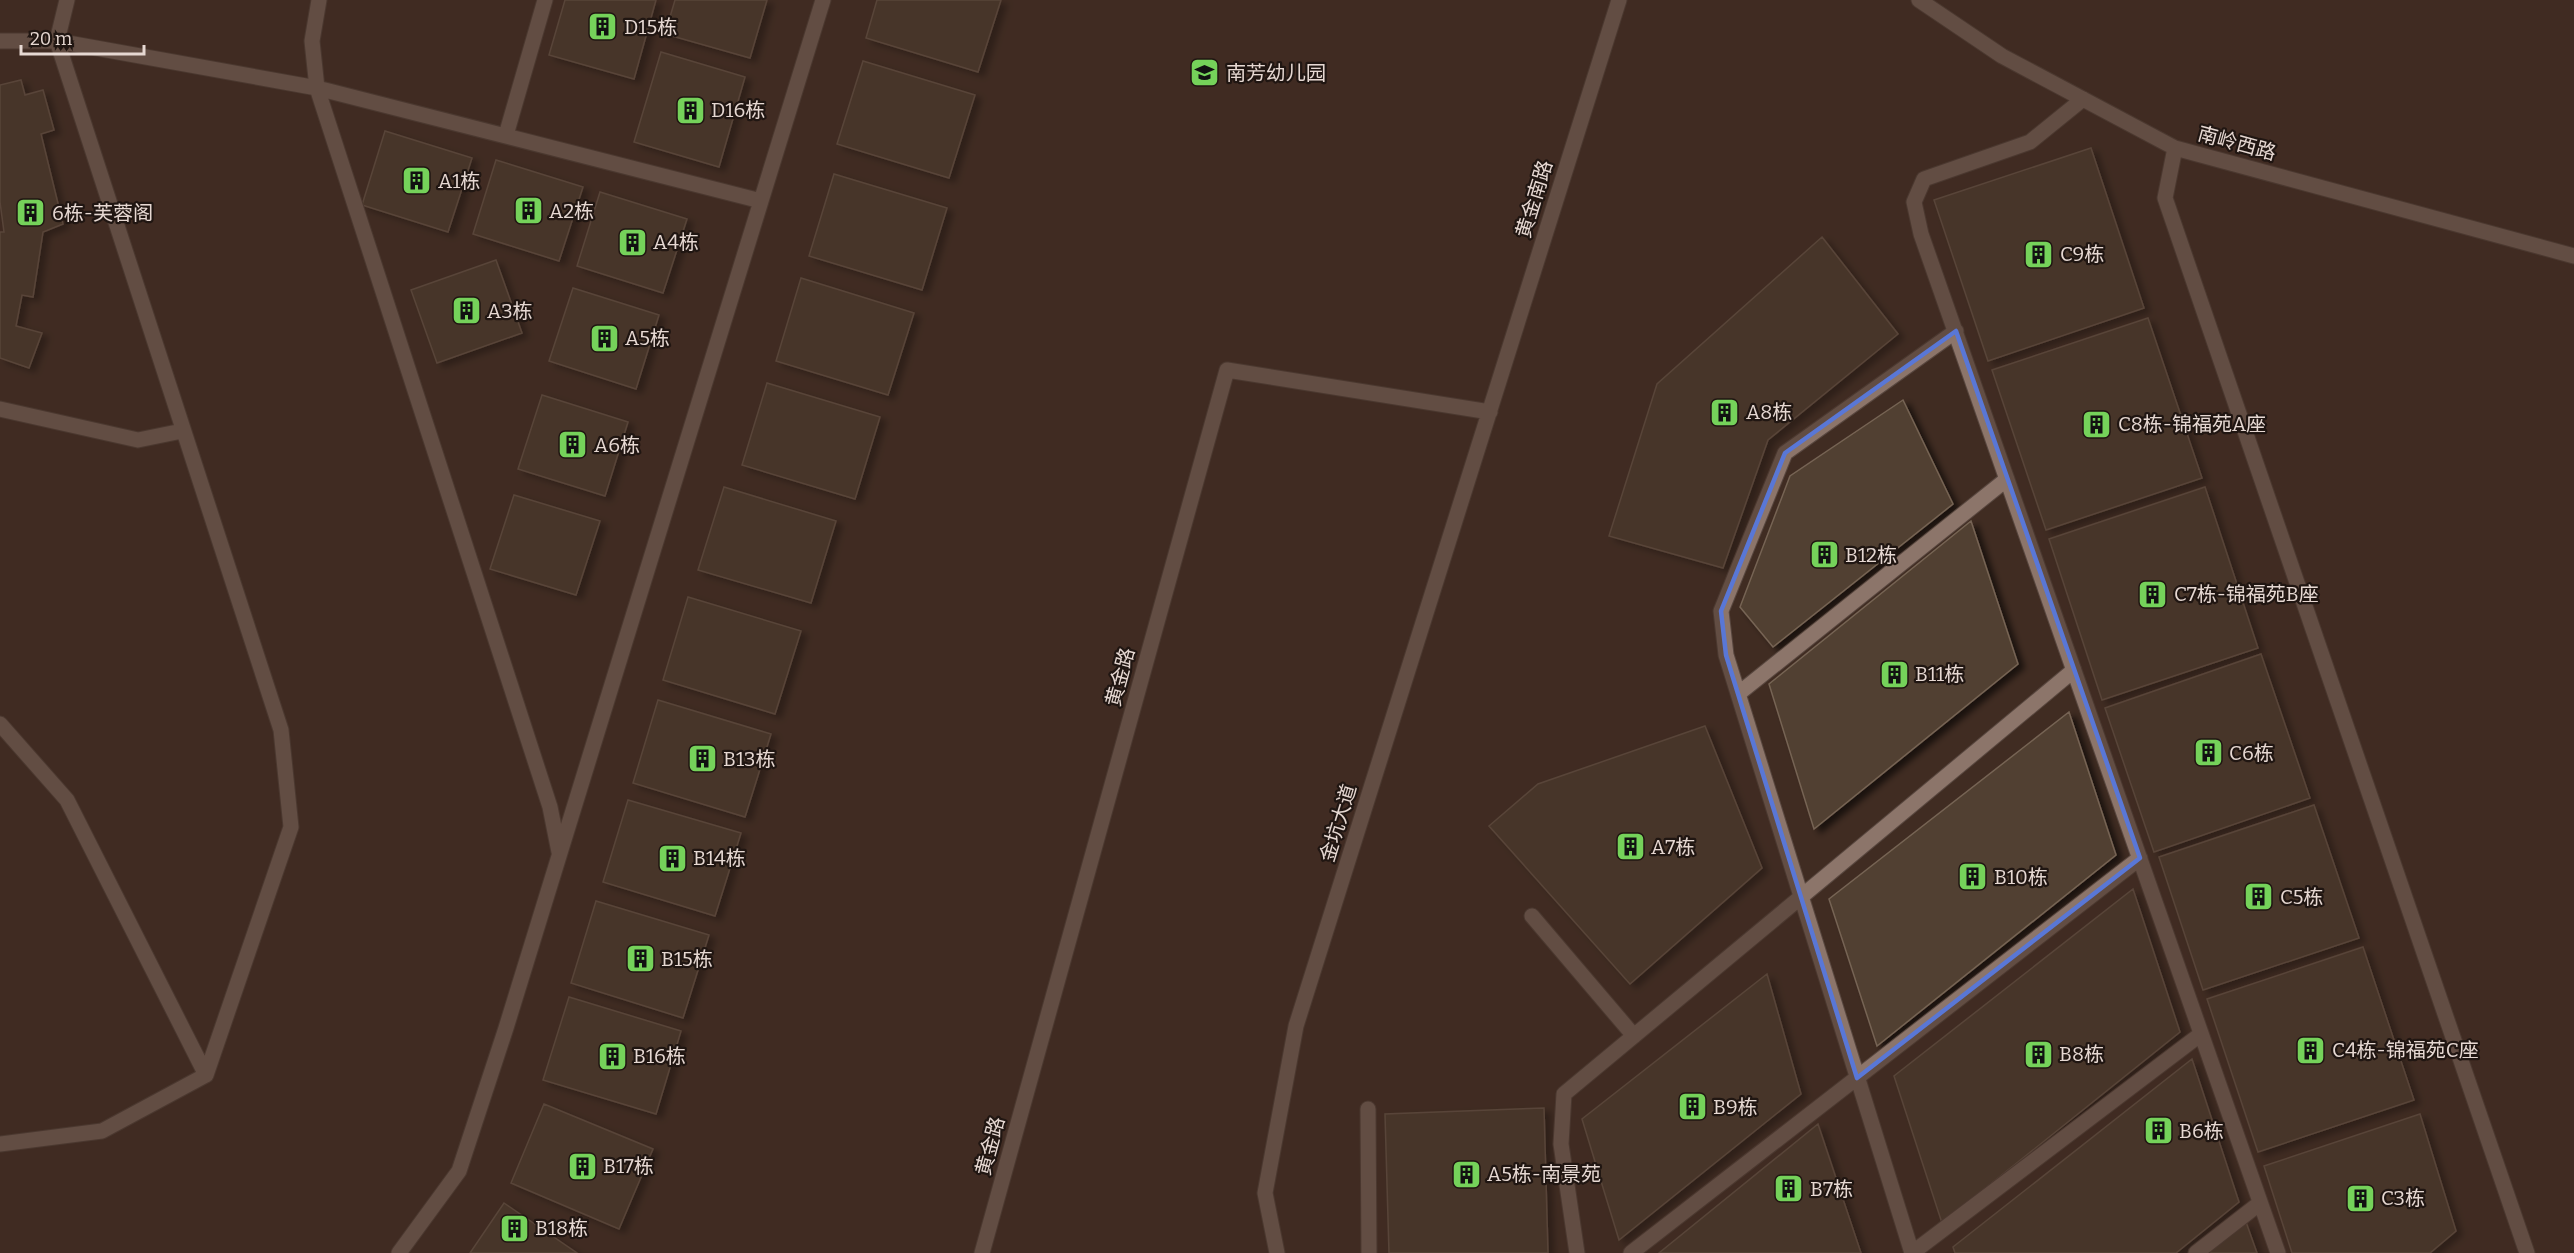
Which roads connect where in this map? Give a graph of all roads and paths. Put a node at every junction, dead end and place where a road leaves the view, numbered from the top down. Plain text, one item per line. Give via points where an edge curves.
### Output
1 (67, 0) edge
2 (319, 0) edge
3 (545, 0) edge
4 (823, 0) edge
5 (1619, 0) edge
6 (1919, 0) edge
7 (0, 41) edge
8 (57, 41) junction
9 (316, 88) junction
10 (2083, 99) junction
11 (506, 135) junction
12 (2175, 148) junction
13 (761, 201) junction
14 (2574, 256) edge
15 (1956, 331) junction
16 (0, 409) edge
17 (1490, 411) junction
18 (182, 431) junction
19 (2007, 479) junction
20 (2074, 670) junction
21 (1738, 694) junction
22 (0, 724) edge
23 (559, 856) junction
24 (2140, 858) junction
25 (1801, 896) junction
26 (1532, 916) dead end
27 (2201, 1034) junction
28 (1634, 1036) junction
29 (206, 1076) junction
30 (1857, 1078) junction
31 (1368, 1109) dead end
32 (0, 1144) edge
33 (2260, 1203) junction
34 (399, 1253) edge
35 (982, 1253) edge
36 (1277, 1253) edge
37 (1369, 1253) edge
38 (1577, 1253) edge
39 (1631, 1253) edge
40 (1912, 1253) edge
41 (2196, 1253) edge
42 (2278, 1253) edge
43 (2527, 1253) edge

1 - 8 street
2 - 9 street via 312,41
3 - 11 street
4 - 13 street
5 - 17 street, 黄金南路
6 - 10 street, 南岭西路 via 2002,56
7 - 8 street
8 - 9 street
8 - 18 street
9 - 11 street
9 - 23 street via 550,807
10 - 12 street, 南岭西路
10 - 15 street via 2030,142 1924,179 1914,202 1921,234
11 - 13 street
12 - 14 street, 南岭西路
12 - 43 street via 2165,198
13 - 23 street
15 - 19 street
15 - 21 street via 1785,453 1721,611 1726,655
16 - 18 street via 138,440
17 - 35 street, 黄金路 via 1227,370
17 - 36 street, 金坑大道 via 1296,1026 1265,1193
18 - 29 street via 281,730 291,827
19 - 20 street
19 - 21 street
20 - 24 street
20 - 25 street
21 - 25 street
22 - 29 street via 67,800
23 - 34 street via 459,1171
24 - 27 street
24 - 30 street
25 - 28 street
25 - 30 street
26 - 28 street
27 - 33 street
27 - 40 street
28 - 38 street via 1564,1094 1561,1144
29 - 32 street via 102,1131
30 - 39 street
30 - 40 street
31 - 37 street
33 - 41 street
33 - 42 street

